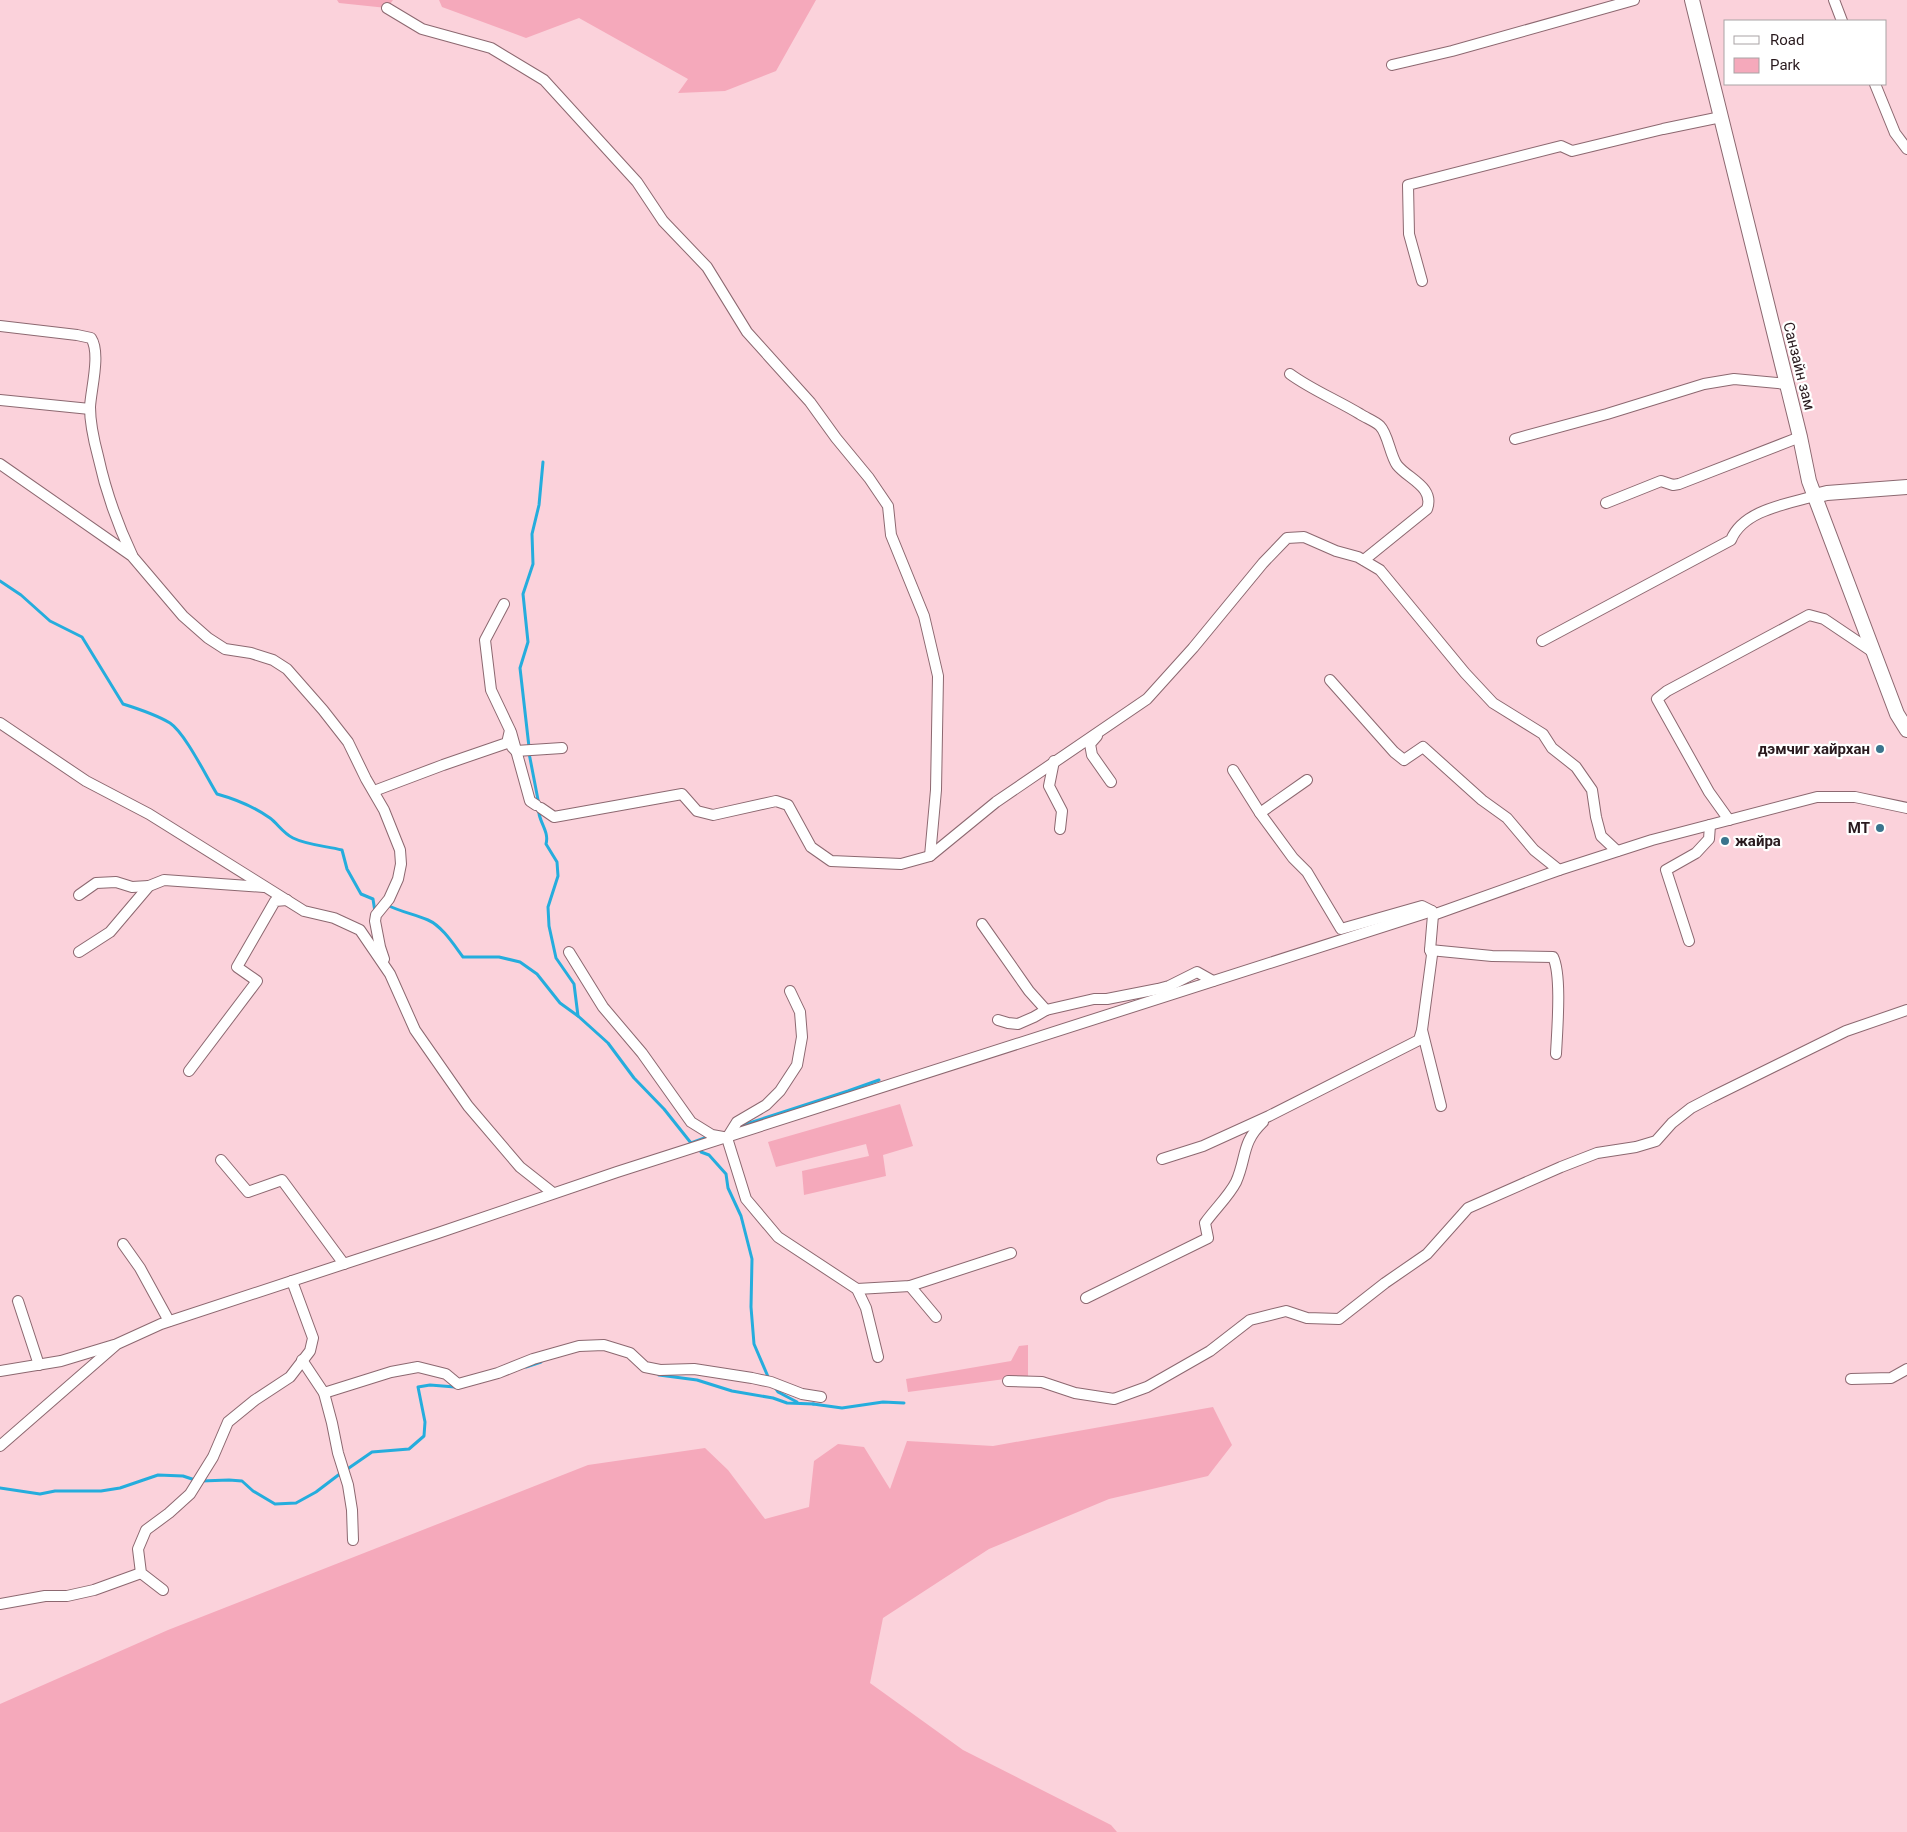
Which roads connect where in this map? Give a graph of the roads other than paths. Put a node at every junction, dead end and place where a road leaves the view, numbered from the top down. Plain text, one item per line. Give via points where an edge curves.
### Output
1 (1634, 0) edge
2 (1692, 0) edge
3 (1834, 0) edge
4 (387, 8) dead end
5 (1842, 20) edge
6 (1392, 65) dead end
7 (1875, 85) edge
8 (1721, 117) junction
9 (1907, 149) edge
10 (1422, 281) dead end
11 (0, 326) edge
12 (1290, 374) dead end
13 (1787, 384) junction
14 (0, 400) edge
15 (90, 409) junction
16 (1800, 437) junction
17 (1515, 439) dead end
18 (0, 464) edge
19 (1907, 487) edge
20 (1815, 496) junction
21 (1606, 503) dead end
22 (132, 556) junction
23 (1364, 560) junction
24 (504, 604) dead end
25 (1542, 642) dead end
26 (1874, 652) junction
27 (1330, 680) dead end
28 (0, 723) edge
29 (510, 730) junction
30 (1907, 730) edge
31 (1100, 731) junction
32 (507, 743) junction
33 (562, 748) dead end
34 (516, 750) junction
35 (1054, 761) junction
36 (1233, 770) dead end
37 (1307, 780) dead end
38 (1111, 782) dead end
39 (374, 791) junction
40 (1907, 808) edge
41 (1260, 814) junction
42 (1729, 820) junction
43 (1710, 825) junction
44 (1060, 829) dead end
45 (1618, 851) junction
46 (930, 856) junction
47 (1559, 870) junction
48 (149, 886) junction
49 (268, 888) junction
50 (79, 894) dead end
51 (287, 900) junction
52 (1432, 913) junction
53 (982, 924) dead end
54 (1689, 941) dead end
55 (1430, 950) junction
56 (79, 952) dead end
57 (569, 952) dead end
58 (390, 974) junction
59 (1212, 981) junction
60 (790, 991) dead end
61 (1046, 1010) junction
62 (1907, 1010) edge
63 (998, 1020) dead end
64 (1422, 1030) junction
65 (1556, 1054) dead end
66 (189, 1071) dead end
67 (1441, 1106) dead end
68 (1270, 1116) junction
69 (727, 1138) junction
70 (1162, 1159) dead end
71 (221, 1160) dead end
72 (553, 1193) junction
73 (123, 1244) dead end
74 (1011, 1253) dead end
75 (344, 1264) junction
76 (292, 1280) junction
77 (910, 1286) junction
78 (858, 1289) junction
79 (1086, 1298) dead end
80 (18, 1301) dead end
81 (936, 1317) dead end
82 (169, 1321) junction
83 (117, 1344) junction
84 (878, 1357) dead end
85 (302, 1360) junction
86 (39, 1364) junction
87 (1907, 1369) edge
88 (0, 1371) edge
89 (1852, 1379) dead end
90 (1008, 1380) dead end
91 (324, 1393) junction
92 (821, 1397) dead end
93 (0, 1446) edge
94 (353, 1540) dead end
95 (141, 1573) junction
96 (163, 1590) dead end
97 (0, 1604) edge

1 - 6 street
2 - 8 main road, Санзайн зам
3 - 5 street
4 - 46 street via 422,29 491,48 544,80 637,182 663,221 707,268 747,332 810,402 888,506 891,535 924,616 938,676 936,790
7 - 9 street via 1895,133
8 - 10 street via 1572,152 1561,146 1408,185 1409,234
8 - 13 main road, Санзайн зам
11 - 15 street via 91,338 95,361
12 - 23 street via 1381,427 1396,464 1428,494 1427,509
13 - 16 main road, Санзайн зам
13 - 17 street via 1734,379 1704,384
14 - 15 street
15 - 22 street via 107,495
16 - 20 main road, Санзайн зам
16 - 21 street via 1680,484 1660,481
18 - 22 street
19 - 20 main road
20 - 25 street via 1744,521 1731,540
20 - 26 main road, Санзайн зам
22 - 39 street via 183,616 208,638 225,650 273,660 287,670 348,742
23 - 31 street via 1304,537 1287,538 1147,699
23 - 45 street via 1380,570 1493,703 1543,734 1552,748 1576,767 1592,790 1601,836
24 - 29 street via 485,640 491,690
26 - 30 main road, Санзайн зам
26 - 42 street via 1824,619 1809,615 1657,699
27 - 47 street via 1399,756 1404,760 1423,747 1507,818 1534,850
28 - 49 street via 86,782 149,814
29 - 32 street
29 - 34 street
31 - 35 street
31 - 38 street via 1090,744 1092,755
32 - 34 street
32 - 39 street
33 - 34 street
34 - 46 street via 530,801 554,817 682,794 696,810 713,815 776,802 788,805 811,847 831,861 901,864
35 - 44 street via 1049,786 1062,811
35 - 46 street via 996,802
36 - 41 street
37 - 41 street
39 - 58 street via 400,850 398,878 390,899 376,915 375,921
40 - 42 street via 1855,797 1817,797
41 - 52 street via 1307,872 1341,929 1422,906
42 - 43 street
43 - 45 street
43 - 54 street via 1709,839 1696,853 1666,870
45 - 47 street
47 - 52 street
48 - 49 street via 164,880
48 - 50 street via 96,883
48 - 56 street via 110,932
49 - 51 street
51 - 58 street via 304,910 334,918 360,930
51 - 66 street via 276,901 237,967 257,981
52 - 55 street
52 - 59 street
53 - 61 street
55 - 64 street
55 - 65 street via 1553,957 1558,995
57 - 69 street via 603,1008 642,1053 691,1122 712,1136
58 - 72 street via 415,1030 468,1106 520,1168
59 - 61 street via 1197,972 1158,989
59 - 69 street
60 - 69 street via 800,1012 802,1037 796,1065 780,1091 766,1105 737,1122
61 - 63 street via 1018,1024
62 - 90 street via 1846,1031 1712,1097 1691,1108 1656,1141 1597,1153 1468,1208 1427,1254 1384,1283 1340,1319 1307,1318 1286,1311 1250,1320 1210,1351 1147,1387 1114,1399 1075,1393 1042,1382
64 - 67 street
64 - 68 street via 1419,1040
68 - 70 street via 1203,1146
68 - 79 street via 1254,1130 1247,1142 1235,1184 1205,1223 1208,1238
69 - 72 street
69 - 78 street via 746,1199 778,1237
71 - 75 street via 248,1192 282,1180
72 - 75 street
73 - 82 street
74 - 77 street
75 - 76 street
76 - 82 street
76 - 85 street via 313,1338 310,1351
77 - 78 street
77 - 81 street
78 - 84 street
80 - 86 street
82 - 83 street
83 - 86 street via 61,1361
83 - 93 street
85 - 91 street
85 - 95 street via 290,1377 228,1422 214,1457 190,1494 146,1530 138,1549
86 - 88 street
87 - 89 street via 1891,1378
91 - 92 street via 390,1372 418,1367 446,1374 458,1384 580,1346 604,1345 630,1353 645,1367 694,1369 752,1378
91 - 94 street via 348,1485
95 - 96 street
95 - 97 street via 67,1596 45,1596

